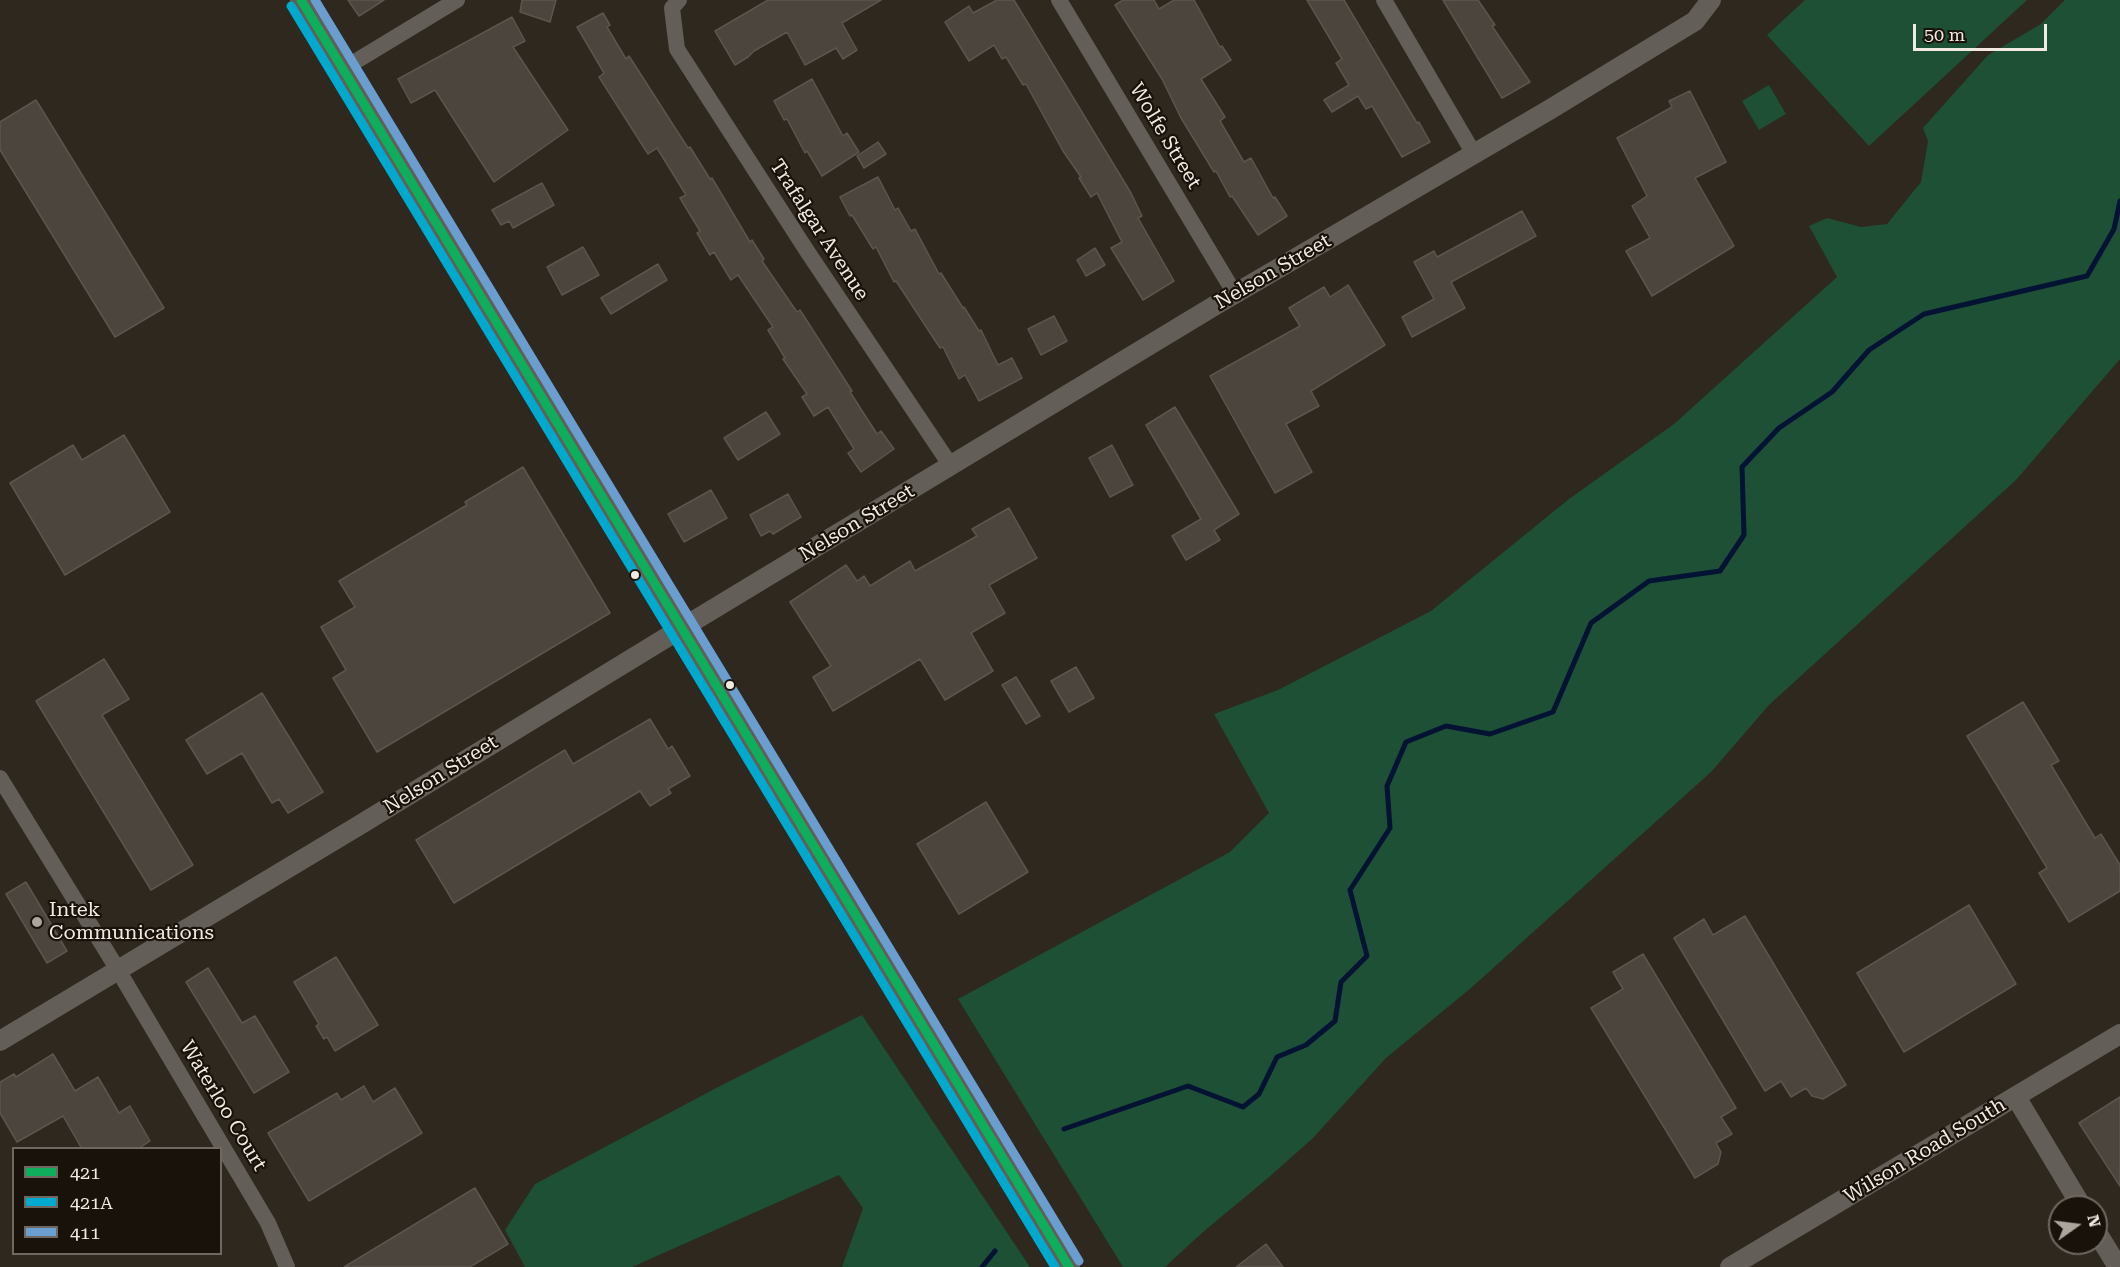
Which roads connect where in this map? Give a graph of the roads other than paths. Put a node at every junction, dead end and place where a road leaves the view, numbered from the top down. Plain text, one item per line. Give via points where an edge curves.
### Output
1 (301, 0) edge
2 (457, 0) edge
3 (1059, 0) edge
4 (1384, 0) edge
5 (1711, 2) edge
6 (676, 4) edge
7 (343, 69) junction
8 (1474, 154) junction
9 (1235, 294) junction
10 (951, 466) junction
11 (682, 628) junction
12 (0, 778) edge
13 (118, 970) junction
14 (2120, 1034) edge
15 (0, 1041) edge
16 (2016, 1098) junction
17 (2075, 1195) edge
18 (2108, 1251) edge
19 (287, 1267) edge
20 (1069, 1267) edge
21 (1730, 1267) edge
22 (2118, 1267) edge

1 - 7 main road
2 - 7 street
3 - 9 street, Wolfe Street
4 - 8 street
5 - 8 street, Nelson Street via 1695,21
6 - 10 street, Trafalgar Avenue via 677,49
7 - 11 main road
8 - 9 street, Nelson Street
9 - 10 street, Nelson Street
10 - 11 street, Nelson Street
11 - 13 street, Nelson Street
11 - 20 main road
12 - 13 street, Waterloo Court
13 - 15 street, Nelson Street
13 - 19 street, Waterloo Court via 268,1223
14 - 16 street, Wilson Road South
16 - 17 street
16 - 21 street, Wilson Road South
18 - 22 street

